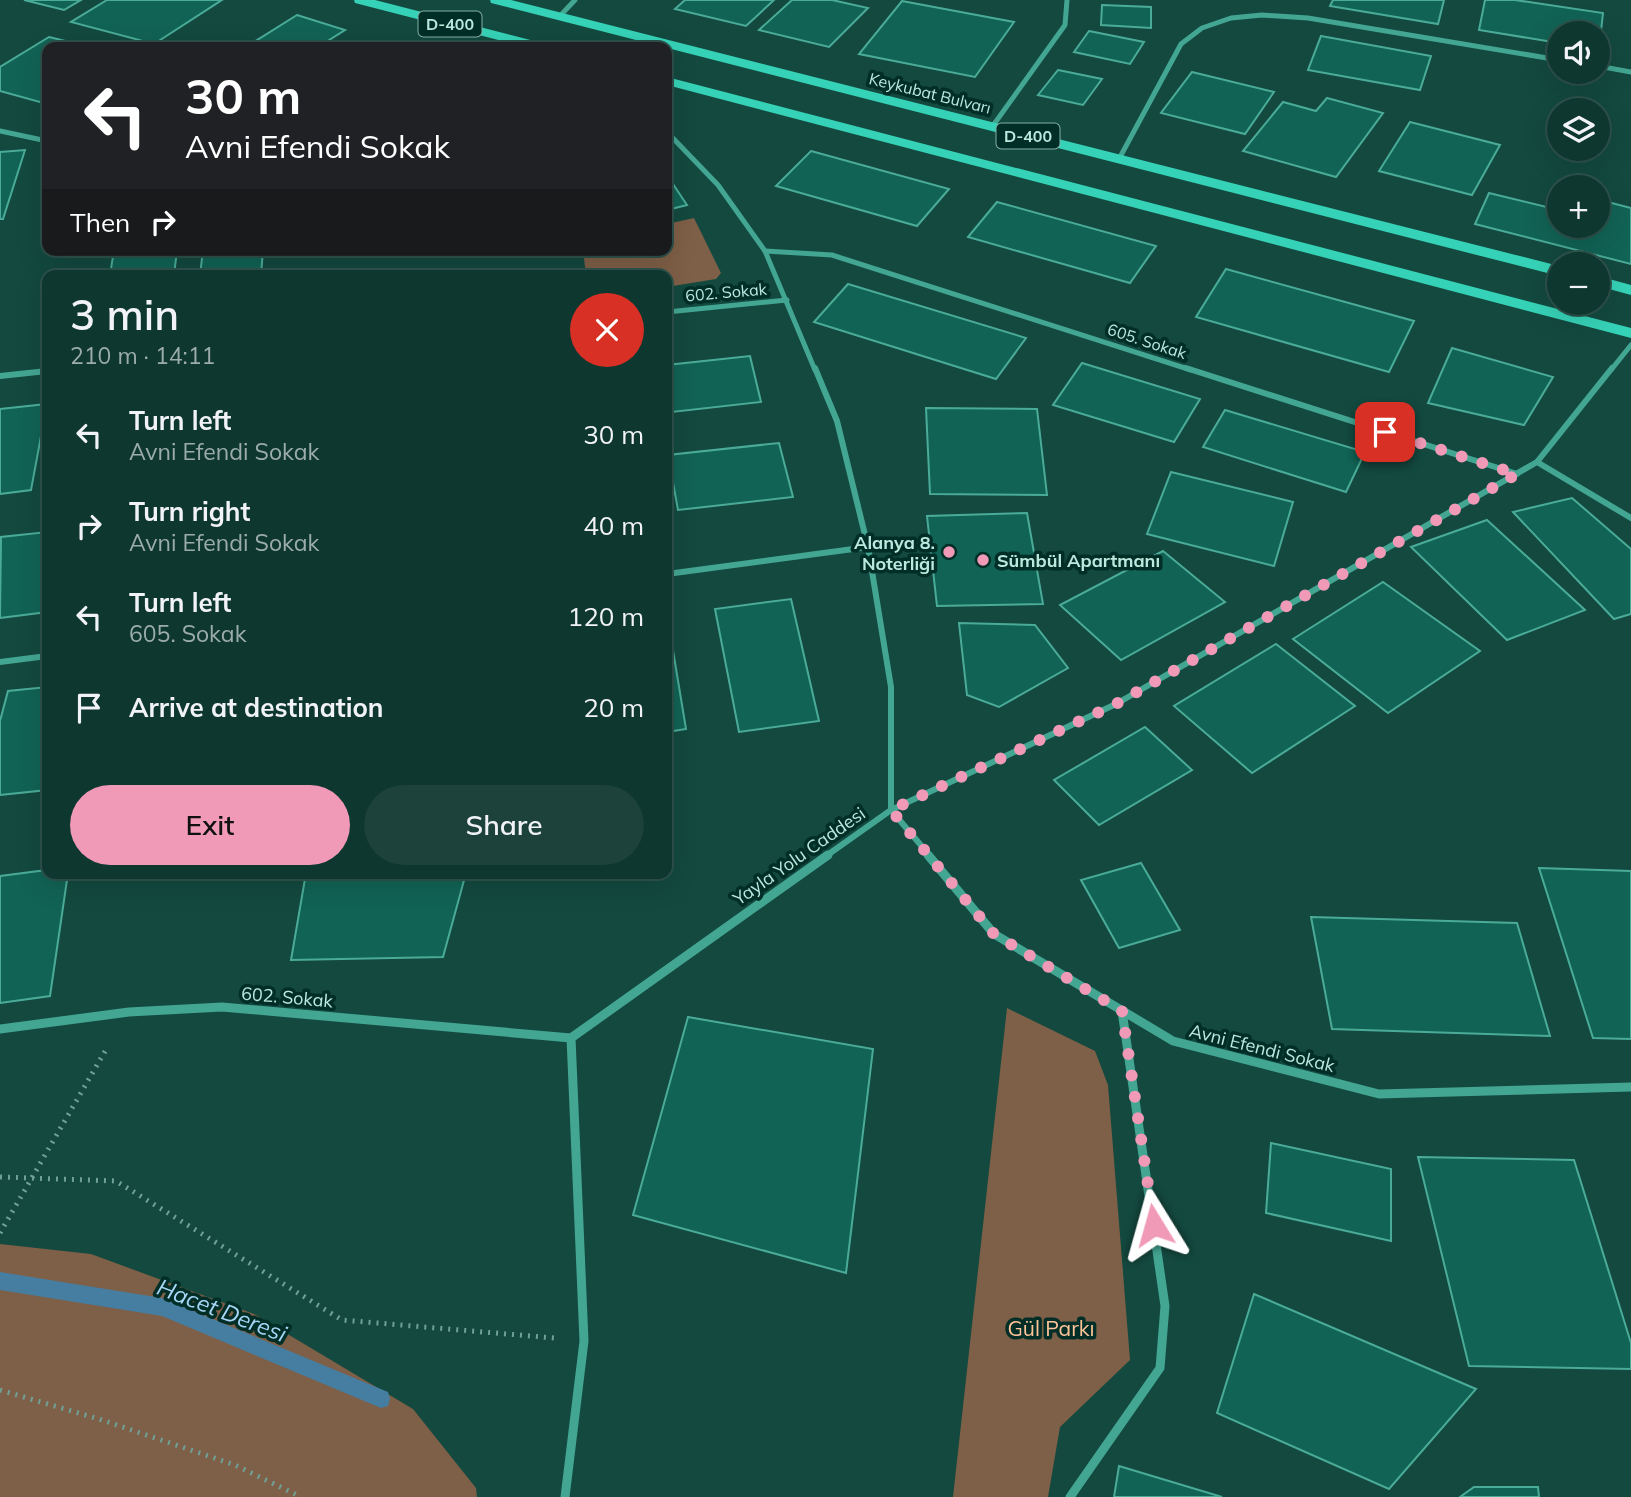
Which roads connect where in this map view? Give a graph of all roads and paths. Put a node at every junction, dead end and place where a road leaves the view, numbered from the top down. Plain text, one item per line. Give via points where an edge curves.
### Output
1 (360, 0) edge
2 (496, 0) edge
3 (575, 0) edge
4 (1067, 0) edge
5 (559, 17) junction
6 (522, 42) edge
7 (657, 42) edge
8 (672, 46) edge
9 (1547, 58) edge
10 (1610, 68) edge
11 (1631, 72) edge
12 (672, 82) edge
13 (992, 127) junction
14 (0, 131) edge
15 (672, 138) edge
16 (42, 140) edge
17 (1119, 159) junction
18 (765, 251) junction
19 (1547, 268) edge
20 (1610, 284) edge
21 (1631, 290) edge
22 (788, 300) junction
23 (672, 312) edge
24 (1631, 334) edge
25 (1631, 345) edge
26 (42, 372) edge
27 (0, 376) edge
28 (1537, 462) junction
29 (1517, 474) junction
30 (1631, 518) edge
31 (868, 547) junction
32 (672, 573) edge
33 (42, 657) edge
34 (0, 662) edge
35 (891, 810) junction
36 (1122, 1011) junction
37 (129, 1012) junction
38 (0, 1029) edge
39 (571, 1038) junction
40 (1631, 1087) edge
41 (0, 1177) edge
42 (29, 1178) junction
43 (0, 1233) edge
44 (584, 1341) junction
45 (0, 1390) edge
46 (301, 1497) edge
47 (565, 1497) edge
48 (1070, 1497) edge

1 - 6 highway, D-400
2 - 5 highway, Keykubat Bulvarı / D-400
3 - 5 street
4 - 13 street via 1065,24
5 - 7 highway, Keykubat Bulvarı / D-400
8 - 13 highway, Keykubat Bulvarı / D-400
9 - 17 street via 1308,18 1246,15 1185,37
10 - 11 street
12 - 24 highway, D-400
13 - 17 highway, Keykubat Bulvarı / D-400
14 - 16 street
15 - 18 street, Yayla Yolu Caddesi via 718,185
17 - 19 highway, Keykubat Bulvarı / D-400
18 - 22 street, Yayla Yolu Caddesi
18 - 29 street, 605. Sokak via 832,255
20 - 21 highway
22 - 23 street, 602. Sokak
22 - 31 street, Yayla Yolu Caddesi via 837,421
25 - 28 street
26 - 27 street
28 - 29 street
28 - 30 street
29 - 35 street via 1116,704
31 - 32 street
31 - 35 street, Yayla Yolu Caddesi via 891,687
33 - 34 street
35 - 36 street, Avni Efendi Sokak via 994,934
35 - 39 street, Yayla Yolu Caddesi
36 - 40 street, Avni Efendi Sokak via 1174,1041 1379,1094
36 - 48 street via 1166,1306 1160,1367
37 - 38 street, 602. Sokak
37 - 39 street, 602. Sokak via 222,1007
37 - 42 path
39 - 44 street
41 - 42 path
42 - 43 path
42 - 44 path via 116,1181 342,1320
44 - 47 street
45 - 46 path via 235,1465

